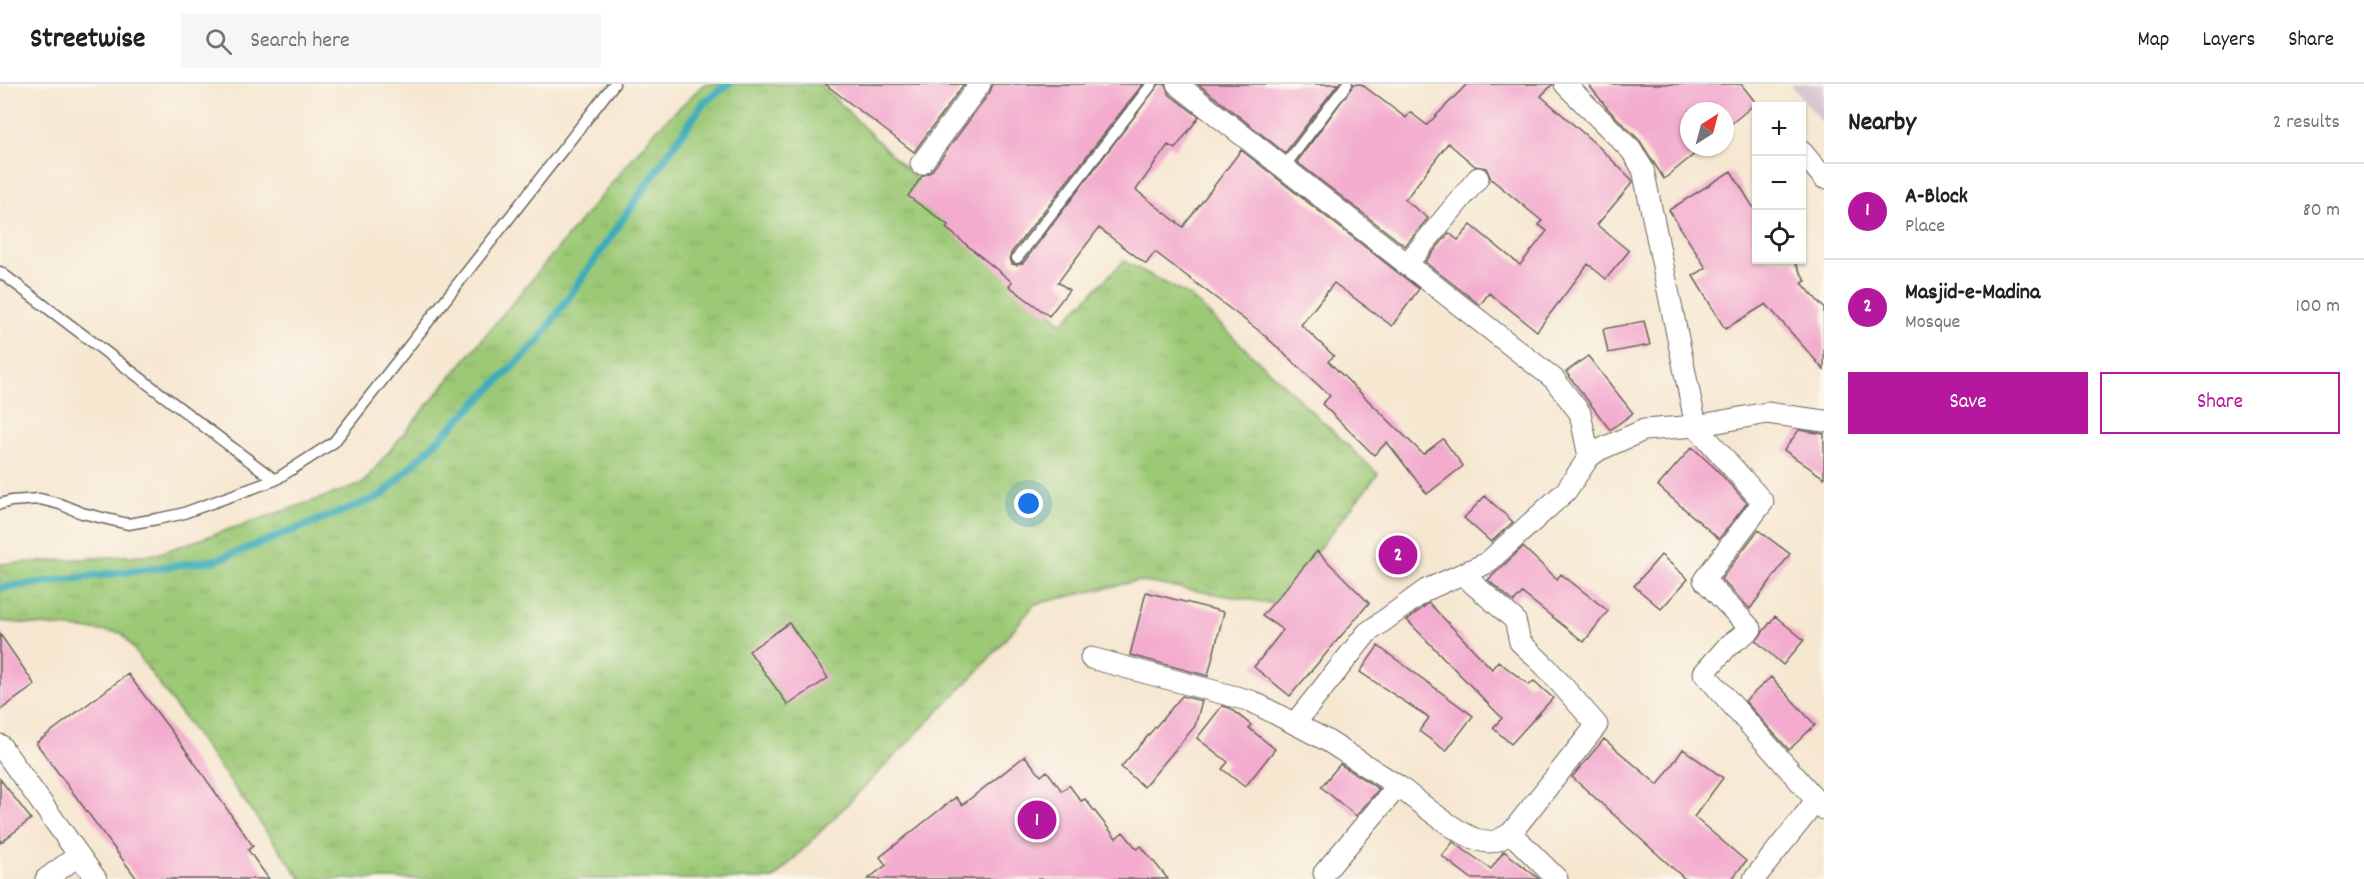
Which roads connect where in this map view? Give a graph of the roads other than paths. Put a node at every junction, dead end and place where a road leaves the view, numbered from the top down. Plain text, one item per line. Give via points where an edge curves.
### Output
1 (614, 84) edge
2 (980, 84) edge
3 (1152, 84) edge
4 (1177, 84) edge
5 (1347, 84) edge
6 (1565, 84) edge
7 (1805, 156) edge
8 (921, 164) dead end
9 (1283, 168) junction
10 (1478, 178) dead end
11 (1824, 178) edge
12 (1017, 258) dead end
13 (1406, 265) junction
14 (0, 272) edge
15 (1824, 421) edge
16 (1696, 426) junction
17 (1589, 457) junction
18 (275, 480) junction
19 (0, 504) edge
20 (1463, 575) junction
21 (1091, 658) dead end
22 (1295, 723) junction
23 (0, 745) edge
24 (1398, 786) junction
25 (1820, 805) edge
26 (1511, 833) junction
27 (79, 855) junction
28 (1324, 873) dead end
29 (46, 879) edge
30 (96, 879) edge
31 (1557, 879) edge
32 (1754, 879) edge

1 - 18 lane via 334,442
2 - 8 street
3 - 12 lane
4 - 9 street
5 - 9 lane
6 - 16 street via 1631,150 1643,169
7 - 11 street
9 - 13 street
10 - 13 street
13 - 17 street via 1554,379 1580,413
14 - 18 lane
15 - 16 street via 1767,413
16 - 17 street via 1644,430
16 - 25 street via 1763,502 1704,580 1751,629 1728,646 1704,673
17 - 20 street via 1566,491 1486,563
18 - 19 lane via 181,514 128,524 40,499
20 - 22 street via 1426,590 1367,633
20 - 26 street via 1515,620 1520,642 1597,725
21 - 22 street via 1251,701
22 - 24 street
23 - 27 street
24 - 26 street via 1470,838 1488,842
24 - 28 street
25 - 32 street
26 - 31 street
27 - 29 street
27 - 30 street

